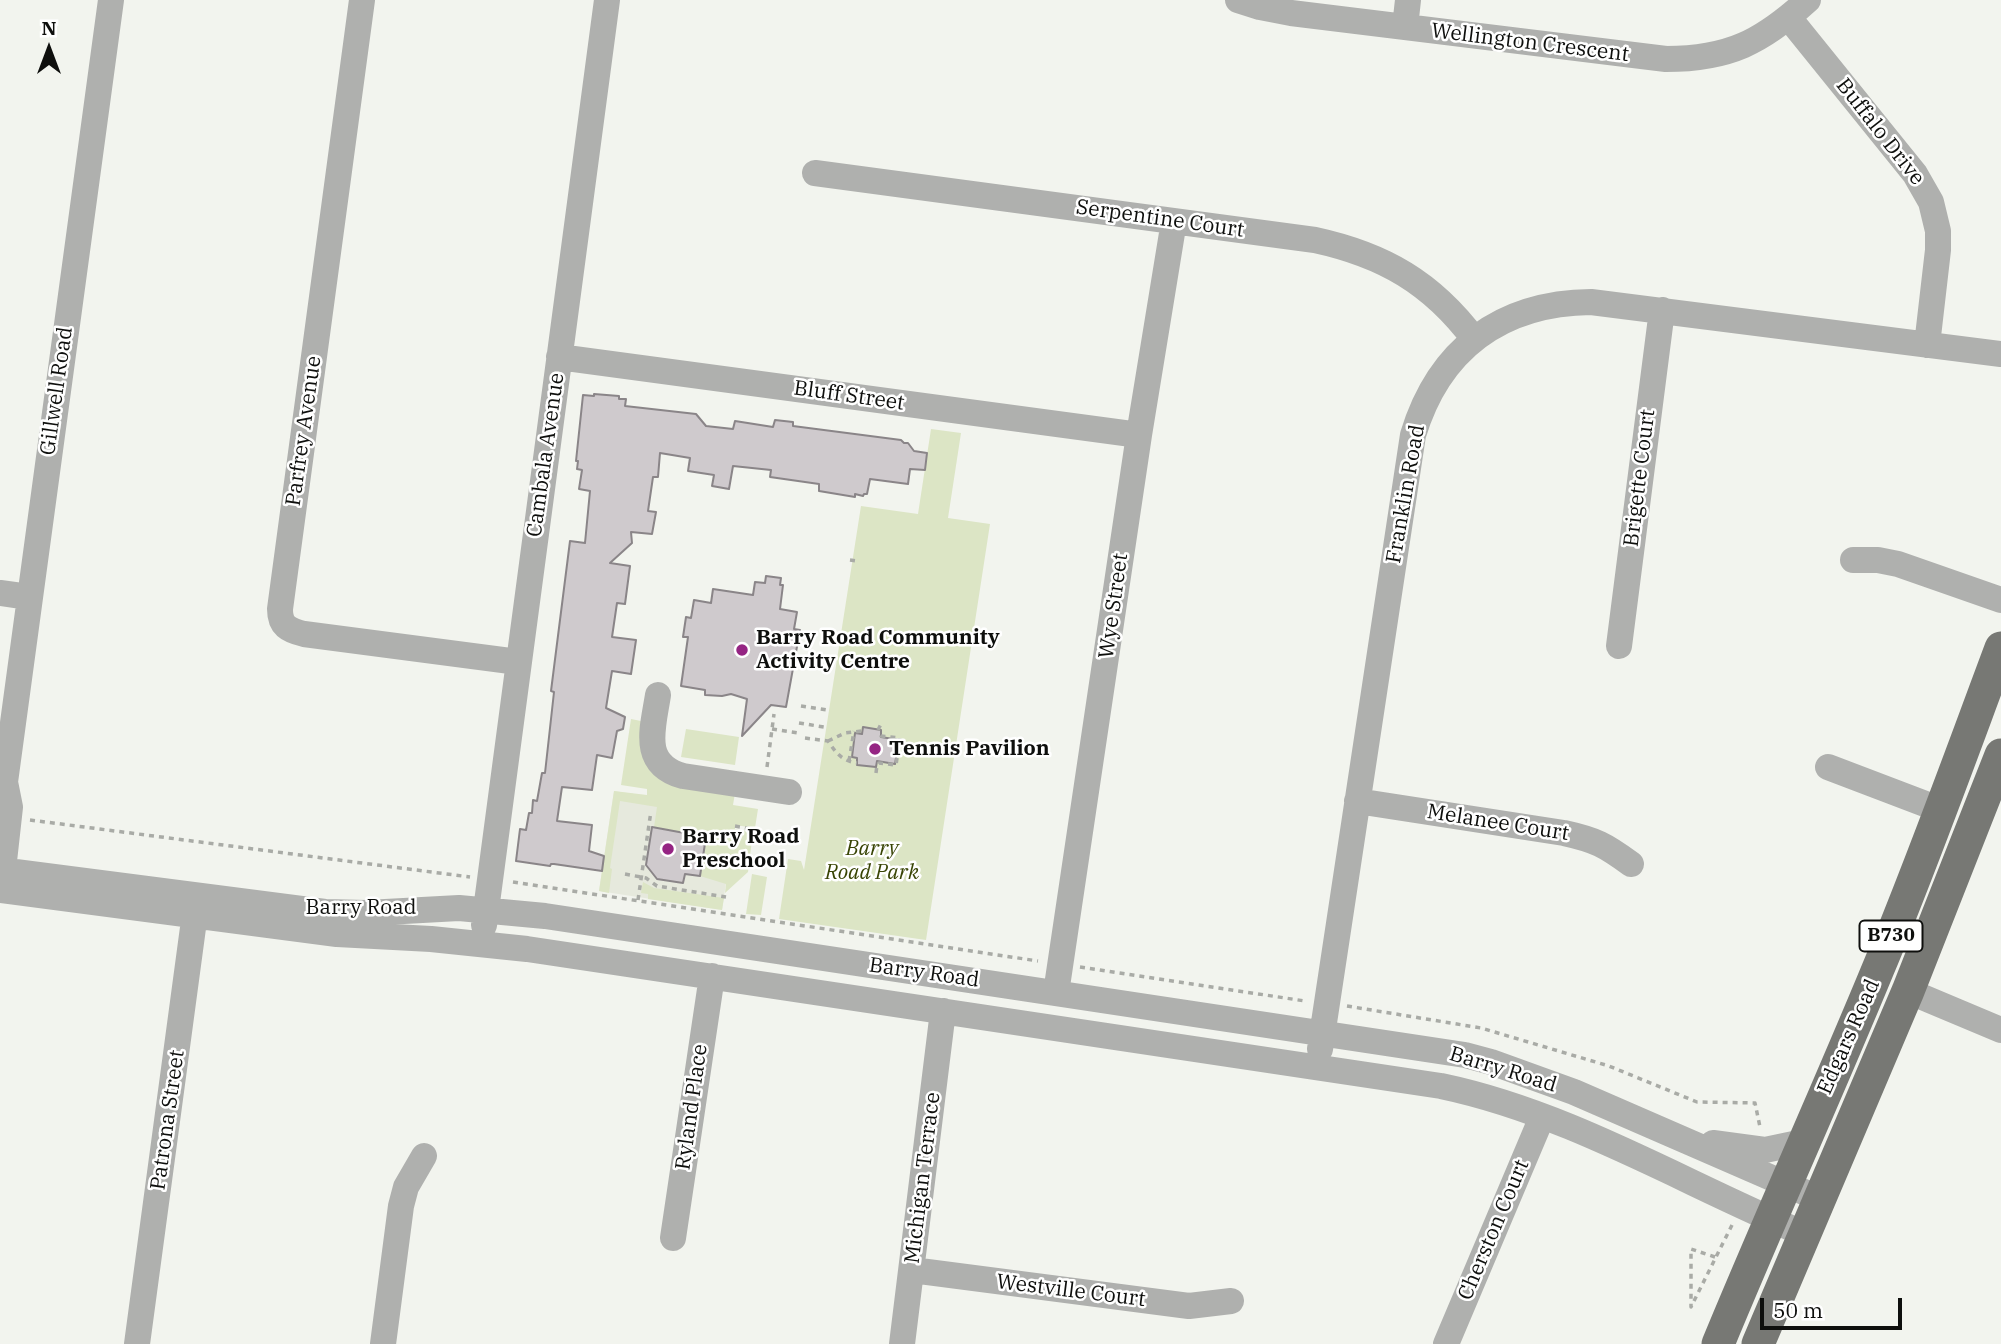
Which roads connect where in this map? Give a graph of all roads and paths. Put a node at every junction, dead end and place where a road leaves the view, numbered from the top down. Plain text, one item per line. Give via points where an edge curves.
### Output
1 (111, 0) edge
2 (362, 0) edge
3 (607, 0) edge
4 (1238, 0) edge
5 (1408, 0) edge
6 (1798, 9) edge
7 (1405, 27) junction
8 (815, 173) dead end
9 (1174, 221) junction
10 (1662, 310) junction
11 (1474, 339) junction
12 (1927, 345) junction
13 (2001, 354) edge
14 (559, 357) junction
15 (1139, 435) junction
16 (850, 560) dead end
17 (1853, 560) dead end
18 (857, 561) dead end
19 (0, 593) edge
20 (29, 597) junction
21 (2001, 600) edge
22 (1619, 646) dead end
23 (2001, 648) edge
24 (518, 662) junction
25 (658, 695) dead end
26 (802, 706) dead end
27 (827, 710) dead end
28 (774, 714) dead end
29 (882, 722) dead end
30 (799, 723) dead end
31 (824, 727) dead end
32 (772, 729) junction
33 (854, 731) junction
34 (862, 731) dead end
35 (797, 733) dead end
36 (805, 738) dead end
37 (828, 741) junction
38 (2001, 755) edge
39 (849, 761) junction
40 (857, 763) dead end
41 (1828, 767) dead end
42 (767, 769) dead end
43 (876, 773) dead end
44 (2, 787) edge
45 (789, 792) dead end
46 (1357, 801) junction
47 (1941, 810) junction
48 (651, 811) dead end
49 (735, 826) dead end
50 (756, 830) dead end
51 (1631, 864) dead end
52 (625, 874) dead end
53 (641, 877) junction
54 (1, 880) edge
55 (726, 897) dead end
56 (638, 900) dead end
57 (196, 906) junction
58 (485, 909) junction
59 (481, 944) junction
60 (712, 976) junction
61 (1908, 991) junction
62 (1056, 993) junction
63 (943, 1011) junction
64 (2001, 1030) edge
65 (1323, 1033) junction
66 (1318, 1068) junction
67 (1542, 1117) junction
68 (1680, 1139) junction
69 (1803, 1142) junction
70 (424, 1156) dead end
71 (1785, 1185) junction
72 (1820, 1199) junction
73 (1771, 1220) junction
74 (1805, 1234) junction
75 (673, 1238) dead end
76 (1715, 1257) joint
77 (912, 1270) junction
78 (1231, 1301) dead end
79 (137, 1344) edge
80 (383, 1344) edge
81 (902, 1344) edge
82 (1446, 1344) edge
83 (1718, 1344) edge
84 (1758, 1344) edge

1 - 20 street, Gillwell Road
2 - 24 street, Parfrey Avenue via 281,621 287,629 304,634
3 - 14 street, Cambala Avenue
4 - 7 street, Wellington Crescent via 1291,13
5 - 7 street
6 - 7 street, Wellington Crescent via 1759,39 1734,50 1687,59 1637,57
6 - 12 street, Buffalo Drive via 1931,202 1938,250
8 - 9 street, Serpentine Court
9 - 11 street, Serpentine Court via 1315,240 1368,255 1420,283
9 - 15 street, Wye Street
10 - 11 street, Franklin Road via 1570,302 1525,312
10 - 12 street, Franklin Road
10 - 22 street, Brigette Court
11 - 46 street, Franklin Road via 1431,389 1413,435
12 - 13 street, Franklin Road
14 - 15 street, Bluff Street
14 - 24 street, Cambala Avenue
15 - 62 street, Wye Street
16 - 18 path
17 - 21 street via 1898,564
19 - 20 street
20 - 44 street, Gillwell Road
23 - 47 main road, Edgars Road / B730
24 - 58 street, Cambala Avenue
25 - 45 street via 652,741 656,759 671,773
26 - 27 path
28 - 32 path
29 - 43 path via 881,736 900,738 896,765 879,763
30 - 31 path
32 - 35 path
32 - 42 path
33 - 34 path
33 - 37 path
33 - 39 path
36 - 37 path
37 - 39 path via 838,756
38 - 61 main road, Edgars Road / B730
39 - 40 path
41 - 47 street
44 - 54 street, Gillwell Road via 10,807
46 - 51 street, Melanee Court via 1587,838 1606,845
46 - 65 street, Franklin Road
47 - 69 main road, Edgars Road / B730
48 - 53 path
49 - 50 path
52 - 53 path
53 - 55 path via 657,886
53 - 56 path
54 - 57 street, Barry Road
57 - 58 street, Barry Road via 367,913
57 - 59 street, Barry Road via 337,934
57 - 79 street, Patrona Street
58 - 59 street, Cambala Avenue
58 - 62 street, Barry Road
59 - 60 street, Barry Road
60 - 63 street, Barry Road
60 - 75 street, Ryland Place
61 - 64 street
61 - 72 main road, Edgars Road / B730
62 - 65 street, Barry Road
63 - 66 street, Barry Road
63 - 77 street, Michigan Terrace
65 - 66 street, Franklin Road
65 - 68 street, Barry Road via 1491,1062 1574,1092
66 - 67 street, Barry Road via 1474,1093
67 - 73 street, Barry Road
67 - 82 street, Cherston Court
68 - 69 street via 1765,1150
68 - 71 street, Barry Road
69 - 71 main road, Edgars Road / B730
70 - 80 street via 401,1206
71 - 72 street, Barry Road
71 - 73 main road, Edgars Road / B730
72 - 74 main road, Edgars Road / B730
73 - 74 street, Barry Road
73 - 83 main road, Edgars Road / B730
74 - 84 main road, Edgars Road / B730
76 - 76 path via 1691,1249 1691,1307 1697,1294
77 - 78 street, Westville Court via 1189,1306
77 - 81 street, Michigan Terrace

